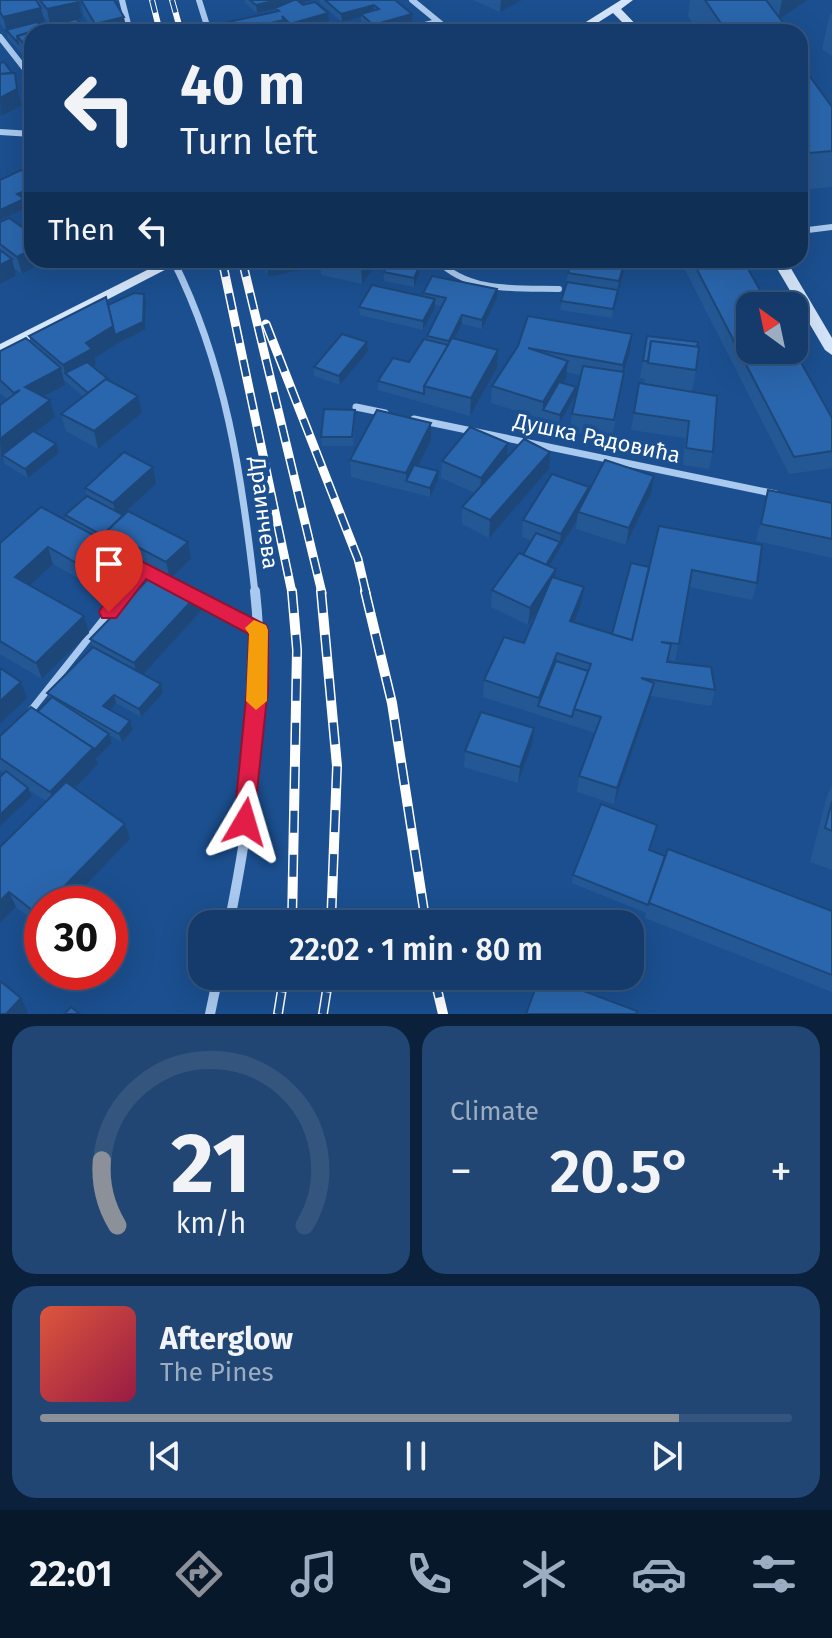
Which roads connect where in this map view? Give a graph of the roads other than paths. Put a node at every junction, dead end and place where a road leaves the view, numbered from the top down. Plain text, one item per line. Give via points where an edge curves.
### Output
1 (122, 0) edge
2 (199, 0) edge
3 (412, 0) edge
4 (628, 0) edge
5 (614, 8) junction
6 (437, 21) junction
7 (128, 24) edge
8 (206, 24) edge
9 (425, 24) edge
10 (441, 24) edge
11 (588, 24) edge
12 (630, 24) edge
13 (0, 37) edge
14 (24, 68) edge
15 (0, 132) edge
16 (24, 134) edge
17 (832, 227) edge
18 (808, 230) edge
19 (160, 268) edge
20 (178, 268) edge
21 (444, 268) edge
22 (784, 268) edge
23 (559, 289) dead end
24 (0, 350) edge
25 (832, 350) edge
26 (356, 407) edge
27 (786, 496) edge
28 (117, 555) edge
29 (143, 569) junction
30 (169, 583) edge
31 (182, 589) edge
32 (259, 630) junction
33 (23, 720) edge
34 (231, 910) edge
35 (215, 990) edge
36 (210, 1014) edge

1 - 7 street
2 - 8 street
3 - 6 street
4 - 5 street
5 - 11 street
5 - 12 street
6 - 9 lane
6 - 10 street
13 - 14 street
15 - 16 street
17 - 18 street
19 - 24 street
20 - 32 street, Драинчева via 198,306 218,367 239,465
21 - 23 lane via 470,284
22 - 25 street
26 - 27 street, Душка Радовића
28 - 29 lane
29 - 30 lane
29 - 33 lane
31 - 32 lane
32 - 34 street, Драинчева via 252,761
35 - 36 street

